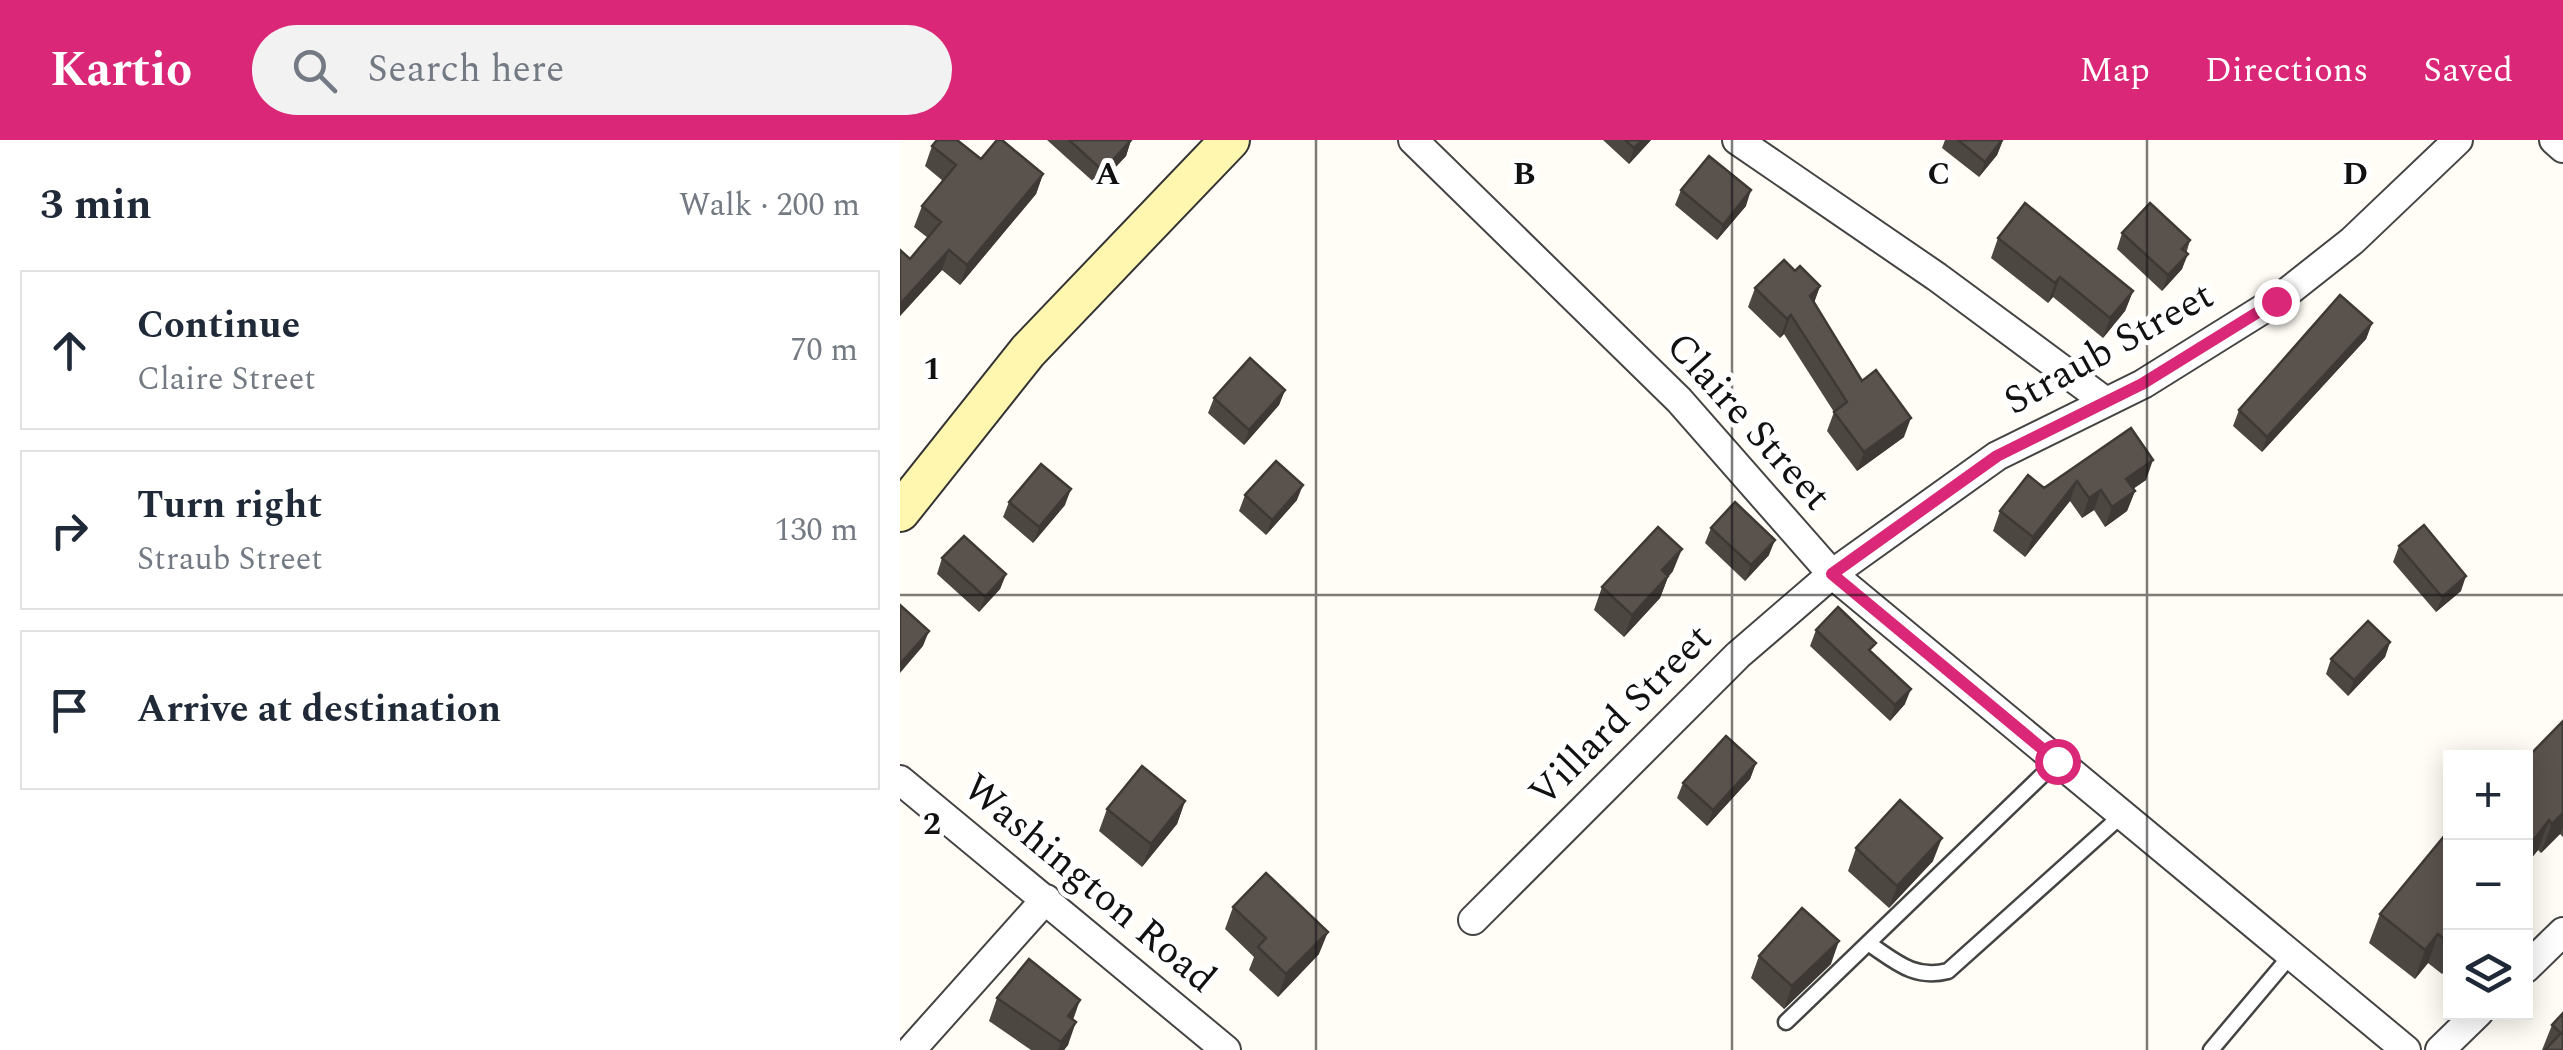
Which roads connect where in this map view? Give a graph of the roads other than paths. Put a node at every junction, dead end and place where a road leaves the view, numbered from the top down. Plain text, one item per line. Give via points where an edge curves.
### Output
1 (1230, 140) edge
2 (1413, 140) edge
3 (1737, 140) edge
4 (2458, 140) edge
5 (2554, 140) edge
6 (2563, 148) edge
7 (2106, 402) junction
8 (900, 512) edge
9 (1832, 574) junction
10 (2057, 761) junction
11 (900, 780) edge
12 (2122, 815) junction
13 (1046, 899) junction
14 (1473, 920) dead end
15 (2563, 932) edge
16 (1868, 943) junction
17 (2291, 956) junction
18 (2533, 961) edge
19 (2471, 1020) edge
20 (1786, 1022) dead end
21 (910, 1050) edge
22 (1226, 1050) edge
23 (2210, 1050) edge
24 (2406, 1050) edge
25 (2440, 1050) edge

1 - 8 street via 1028,351
2 - 9 street, Claire Street via 1679,400
3 - 7 street
4 - 7 street, Straub Street via 2352,241 2276,301
5 - 6 street
7 - 9 street, Straub Street via 1997,456
9 - 10 street, Claire Street
9 - 14 street, Villard Street via 1738,656
10 - 12 street, Claire Street
10 - 16 lane
11 - 13 street, Washington Road
12 - 16 lane via 1948,971 1910,972
12 - 17 street, Claire Street
13 - 21 street
13 - 22 street, Washington Road
15 - 18 street
16 - 20 lane
17 - 23 lane
17 - 24 street, Claire Street
19 - 25 street

